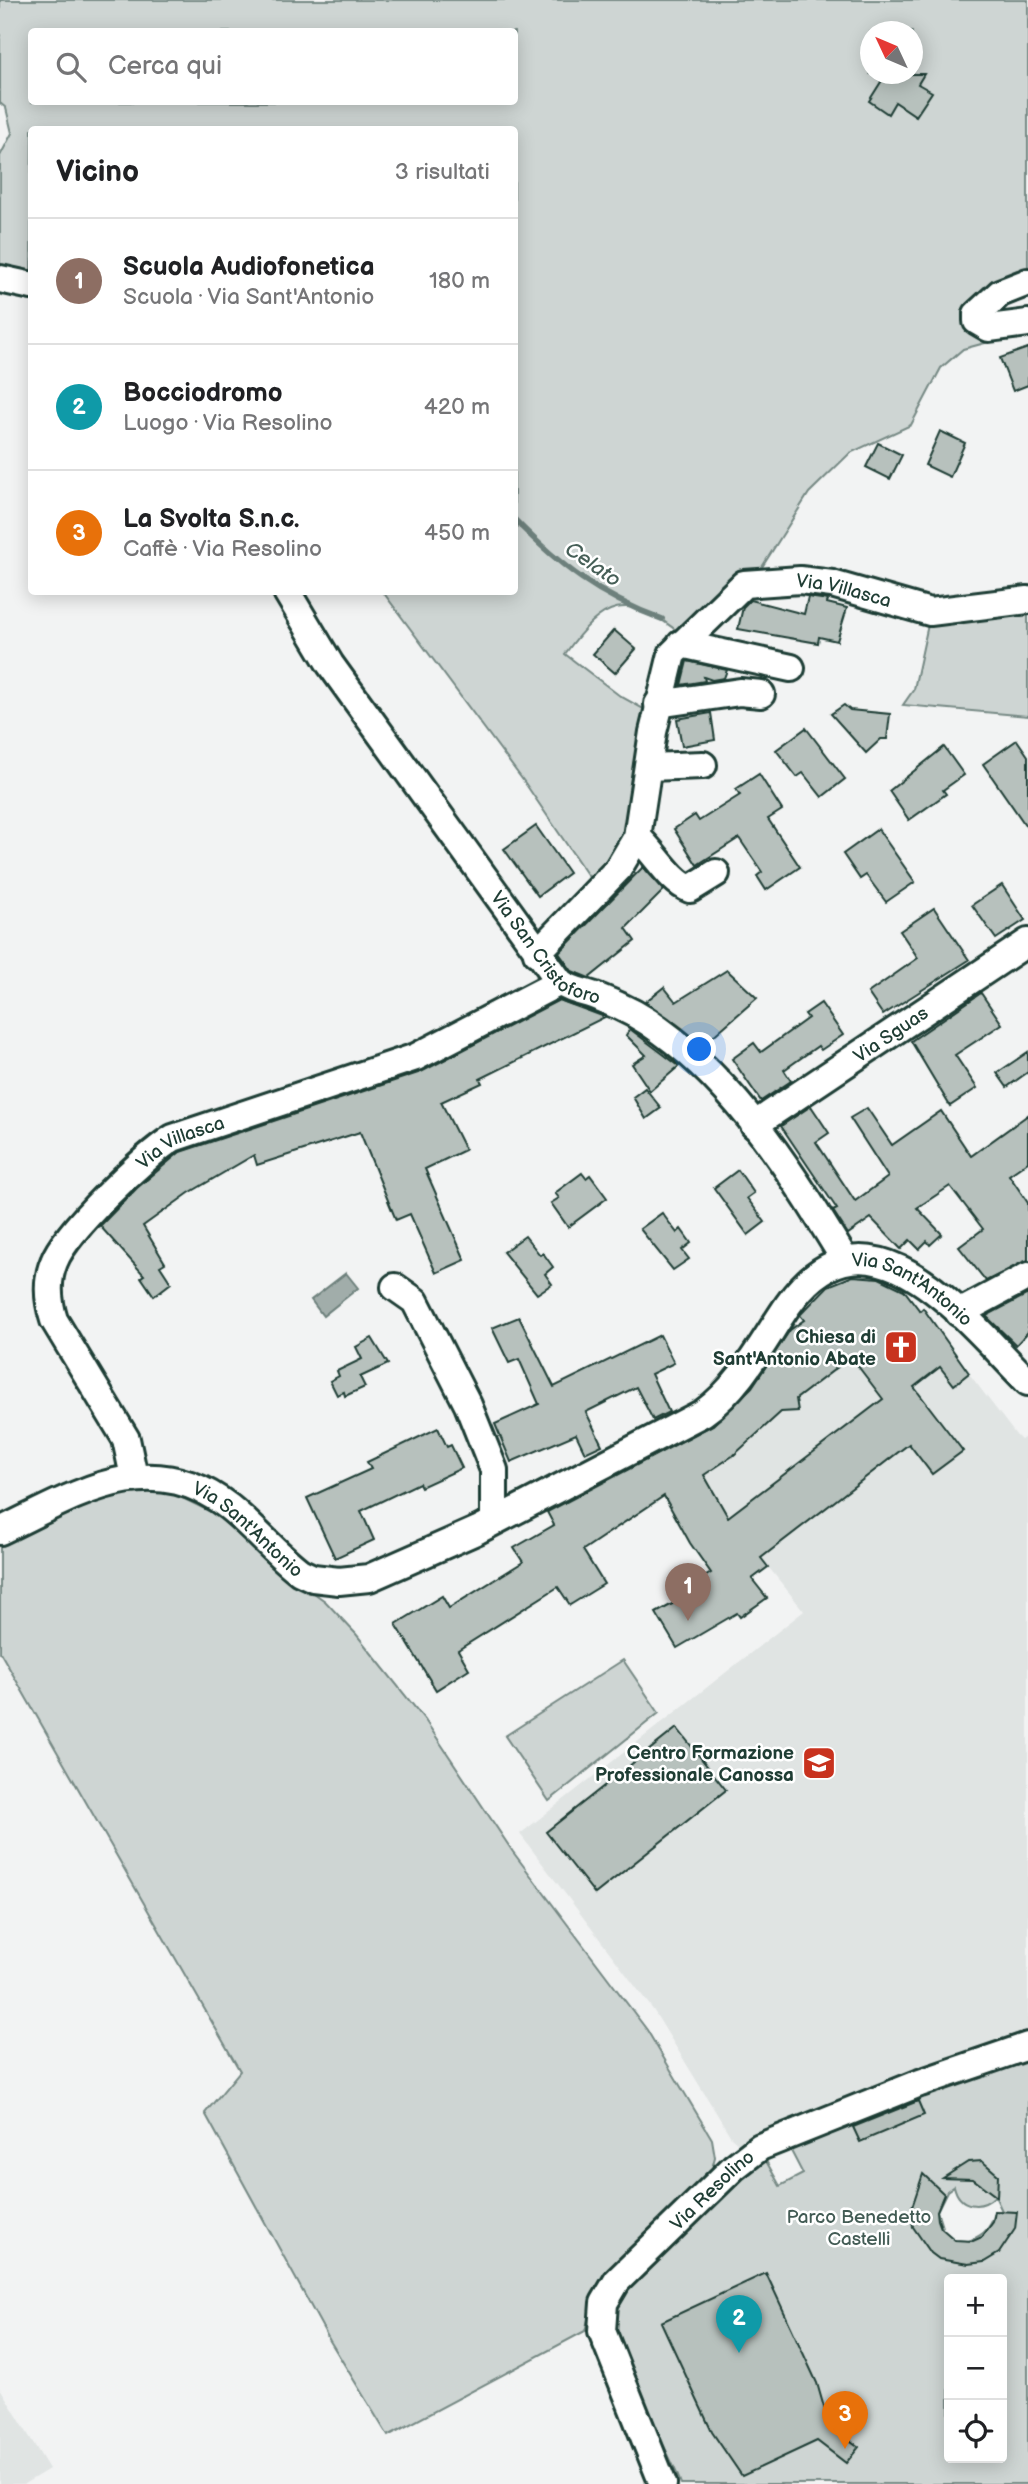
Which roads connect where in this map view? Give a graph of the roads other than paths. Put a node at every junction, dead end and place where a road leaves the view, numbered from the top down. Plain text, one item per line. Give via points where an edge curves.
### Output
1 (0, 279) edge
2 (1028, 282) edge
3 (28, 285) edge
4 (1028, 323) edge
5 (289, 595) edge
6 (1028, 600) edge
7 (681, 644) junction
8 (791, 668) dead end
9 (761, 694) dead end
10 (658, 704) junction
11 (703, 765) dead end
12 (648, 767) junction
13 (637, 837) junction
14 (716, 873) dead end
15 (1028, 942) edge
16 (537, 953) junction
17 (560, 982) junction
18 (754, 1125) junction
19 (845, 1260) junction
20 (1028, 1276) edge
21 (404, 1288) dead end
22 (959, 1313) junction
23 (1028, 1382) edge
24 (494, 1470) junction
25 (134, 1477) junction
26 (528, 1503) junction
27 (494, 1520) junction
28 (0, 1531) edge
29 (1028, 2046) edge
30 (663, 2484) edge

1 - 3 street
2 - 4 street via 1000,293 977,314 977,321 989,328
5 - 16 street, Via San Cristoforo via 330,664
6 - 7 street, Via Villasca via 930,612 832,584 800,580 744,584
7 - 8 street
7 - 10 street, Via Villasca via 672,654
9 - 10 street via 740,692
10 - 12 street, Via Villasca
11 - 12 street
12 - 13 street, Via Villasca
13 - 14 street via 680,885 690,889
13 - 16 street, Via Villasca via 618,869
15 - 18 street, Via Sguas
16 - 17 street, Via San Cristoforo
17 - 18 street, Via San Cristoforo via 611,1002 656,1027 708,1074
17 - 25 street, Via Villasca via 416,1057 173,1138 69,1237 50,1275 51,1310 125,1439
18 - 19 street, Via San Cristoforo
19 - 22 street, Via Sant'Antonio via 879,1259 894,1264
19 - 26 street, Via Sant'Antonio via 821,1272 791,1301 741,1377 716,1404
20 - 22 street
21 - 24 street via 455,1377
22 - 23 street, Via Sant'Antonio
24 - 26 street
24 - 27 street
25 - 27 street, Via Sant'Antonio via 161,1478 203,1491 231,1508 300,1572 327,1580 369,1578
25 - 28 street, Via Sant'Antonio via 96,1486
26 - 27 street, Via Sant'Antonio
29 - 30 street, Via Resolino via 760,2147 617,2281 604,2303 602,2331

